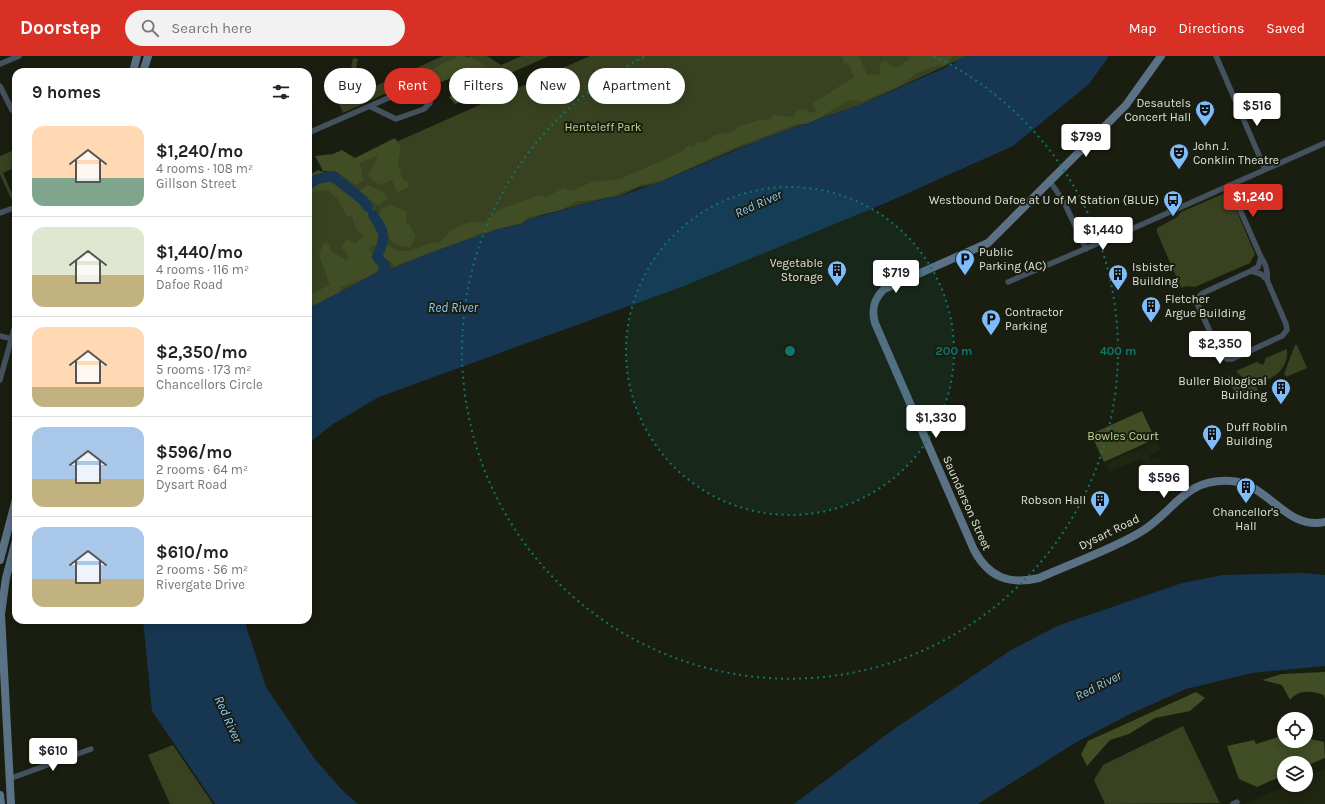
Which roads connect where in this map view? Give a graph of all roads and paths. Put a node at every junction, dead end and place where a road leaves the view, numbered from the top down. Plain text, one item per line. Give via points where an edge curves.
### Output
1 (19, 56) edge
2 (137, 56) edge
3 (148, 56) edge
4 (1161, 56) edge
5 (1216, 56) edge
6 (0, 64) edge
7 (133, 68) edge
8 (144, 68) edge
9 (0, 86) edge
10 (371, 106) junction
11 (12, 110) dead end
12 (312, 132) edge
13 (1325, 143) edge
14 (1266, 169) junction
15 (1049, 180) junction
16 (1229, 185) junction
17 (12, 208) edge
18 (0, 213) edge
19 (1086, 249) junction
20 (1261, 257) junction
21 (1251, 271) junction
22 (1267, 280) junction
23 (1008, 282) dead end
24 (0, 336) edge
25 (12, 339) joint
26 (0, 380) edge
27 (1325, 522) edge
28 (12, 523) edge
29 (12, 555) edge
30 (0, 560) edge
31 (1001, 578) joint
32 (2, 700) edge
33 (91, 749) dead end
34 (9, 779) junction
35 (0, 795) edge
36 (0, 804) edge
37 (11, 804) edge

1 - 6 street
2 - 7 street
3 - 8 street
4 - 15 street via 1126,105
5 - 14 street
9 - 11 street
10 - 10 street via 396,119 424,109 430,103 430,96 416,89 402,92
10 - 12 street
13 - 14 street
14 - 16 street
15 - 19 street via 1064,202
15 - 31 street, Saunderson Street via 988,243 890,286 877,297 873,307 875,323 974,550 985,566
16 - 19 street via 1130,227
16 - 20 street
17 - 18 street
19 - 23 street
20 - 21 street via 1258,267
20 - 22 street via 1268,273
21 - 22 street via 1261,274
21 - 22 street via 1203,293 1198,298 1198,305 1220,354 1227,359 1282,336 1287,330
24 - 25 street
25 - 26 street
27 - 31 street, Dysart Road via 1292,517 1255,487 1241,482 1216,481 1184,493 1155,522 1125,540 1039,578 1026,581
28 - 30 street
29 - 32 street via 1,603
32 - 34 street
33 - 34 street
34 - 37 street
35 - 36 street

